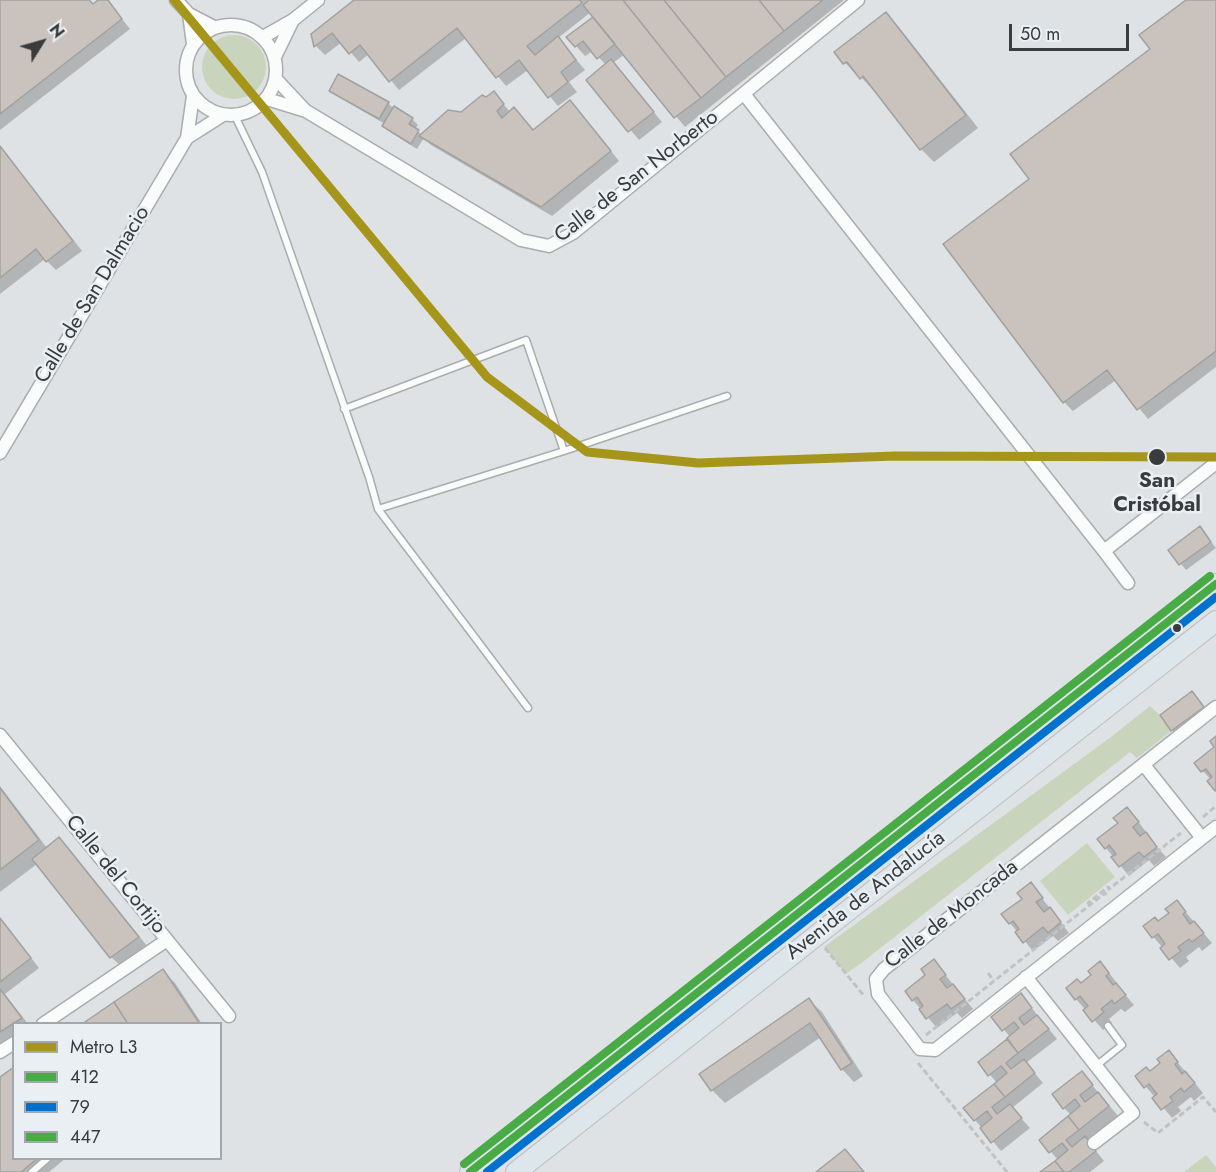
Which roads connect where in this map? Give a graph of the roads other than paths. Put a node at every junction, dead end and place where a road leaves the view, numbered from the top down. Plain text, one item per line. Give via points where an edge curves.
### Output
1 (176, 0) edge
2 (318, 0) edge
3 (858, 0) edge
4 (189, 14) junction
5 (293, 20) junction
6 (214, 27) junction
7 (263, 37) junction
8 (193, 44) junction
9 (275, 57) junction
10 (276, 79) junction
11 (744, 94) junction
12 (193, 96) junction
13 (267, 99) junction
14 (306, 111) junction
15 (229, 116) junction
16 (187, 138) junction
17 (728, 396) dead end
18 (344, 409) junction
19 (564, 451) junction
20 (0, 453) edge
21 (1216, 463) edge
22 (378, 509) junction
23 (1104, 551) junction
24 (1128, 583) dead end
25 (1216, 584) edge
26 (1216, 621) edge
27 (528, 708) dead end
28 (1216, 708) edge
29 (0, 735) edge
30 (1144, 765) junction
31 (1216, 827) edge
32 (1202, 838) junction
33 (167, 940) junction
34 (1026, 977) junction
35 (229, 1016) dead end
36 (44, 1022) edge
37 (1108, 1026) dead end
38 (1096, 1066) junction
39 (1095, 1143) dead end
40 (46, 1160) edge
41 (32, 1172) edge
42 (470, 1172) edge
43 (516, 1172) edge

1 - 4 street
2 - 5 street
3 - 11 street, Calle de San Norberto
4 - 6 street
4 - 8 street
5 - 7 street
5 - 9 street
6 - 7 street via 248,27
6 - 8 street
7 - 9 street
8 - 12 street via 186,61 186,79
9 - 10 street
10 - 13 street
10 - 14 street, Calle de San Norberto
11 - 14 street, Calle de San Norberto via 573,233 549,246 521,240
11 - 23 street
12 - 15 street via 206,108
12 - 16 street, Calle de San Dalmacio
13 - 14 street, Calle de San Norberto
13 - 15 street via 247,113
15 - 16 street, Calle de San Dalmacio
15 - 18 lane via 262,172
16 - 20 street, Calle de San Dalmacio
17 - 19 lane
18 - 19 lane via 526,340
18 - 22 lane
19 - 22 lane
21 - 23 street
22 - 27 lane
23 - 24 street
25 - 42 main road, Avenida de Andalucía
26 - 43 main road, Avenida de Andalucía
28 - 30 street, Calle de Moncada
29 - 33 street, Calle del Cortijo
30 - 32 street
30 - 34 street, Calle de Moncada via 876,978 878,994 920,1049 935,1050
31 - 32 street
32 - 34 street
33 - 35 street, Calle del Cortijo
33 - 36 street
34 - 38 street
37 - 38 lane via 1122,1046
38 - 39 street via 1133,1113
40 - 41 lane

